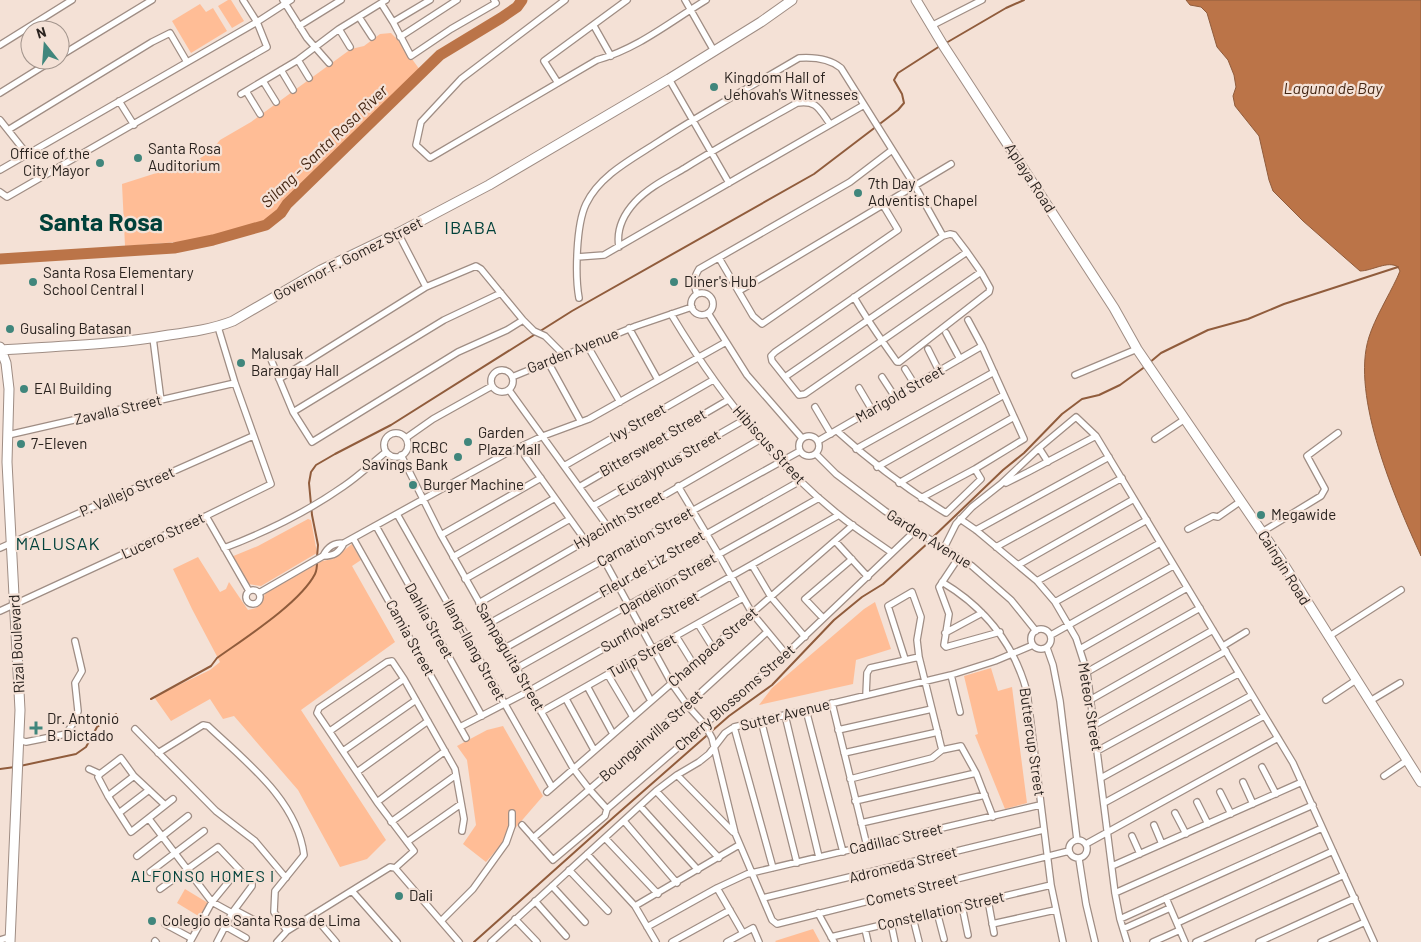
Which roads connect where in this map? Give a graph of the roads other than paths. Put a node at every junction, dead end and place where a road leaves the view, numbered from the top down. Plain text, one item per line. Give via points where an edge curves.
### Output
1 (72, 0) edge
2 (152, 0) edge
3 (243, 0) edge
4 (292, 0) edge
5 (341, 0) edge
6 (430, 0) edge
7 (457, 0) edge
8 (494, 0) edge
9 (565, 0) edge
10 (627, 0) edge
11 (684, 0) edge
12 (706, 0) edge
13 (792, 0) edge
14 (916, 0) edge
15 (982, 0) edge
16 (284, 2) edge
17 (383, 2) edge
18 (690, 9) junction
19 (359, 17) junction
20 (257, 22) junction
21 (393, 22) junction
22 (299, 26) junction
23 (594, 26) junction
24 (931, 26) junction
25 (339, 29) junction
26 (372, 37) dead end
27 (400, 37) junction
28 (0, 45) edge
29 (314, 46) junction
30 (350, 47) dead end
31 (70, 50) edge
32 (714, 51) junction
33 (611, 56) junction
34 (298, 60) junction
35 (187, 62) junction
36 (329, 64) dead end
37 (37, 70) edge
38 (281, 70) junction
39 (309, 78) dead end
40 (669, 80) junction
41 (264, 81) junction
42 (558, 83) junction
43 (293, 90) dead end
44 (0, 93) edge
45 (119, 100) junction
46 (276, 102) dead end
47 (864, 105) junction
48 (260, 114) dead end
49 (0, 120) edge
50 (692, 120) junction
51 (830, 124) junction
52 (134, 125) junction
53 (8, 130) junction
54 (892, 150) junction
55 (711, 152) junction
56 (26, 154) junction
57 (951, 164) dead end
58 (0, 170) edge
59 (729, 183) junction
60 (915, 186) junction
61 (0, 192) edge
62 (883, 205) junction
63 (398, 233) junction
64 (942, 236) junction
65 (619, 247) junction
66 (967, 252) junction
67 (577, 257) junction
68 (719, 258) junction
69 (981, 272) junction
70 (426, 287) junction
71 (739, 291) junction
72 (501, 292) junction
73 (698, 294) junction
74 (579, 298) dead end
75 (854, 298) junction
76 (692, 307) junction
77 (708, 313) junction
78 (671, 314) junction
79 (523, 320) junction
80 (868, 320) junction
81 (968, 320) dead end
82 (218, 327) junction
83 (629, 328) junction
84 (946, 333) dead end
85 (153, 338) junction
86 (882, 340) junction
87 (726, 342) junction
88 (587, 345) junction
89 (982, 346) junction
90 (0, 349) edge
91 (928, 349) dead end
92 (1140, 352) junction
93 (564, 355) junction
94 (270, 357) dead end
95 (697, 357) junction
96 (960, 359) junction
97 (548, 362) junction
98 (905, 369) dead end
99 (939, 371) junction
100 (994, 372) junction
101 (1075, 375) dead end
102 (512, 376) junction
103 (882, 377) dead end
104 (785, 378) junction
105 (279, 379) junction
106 (658, 380) junction
107 (713, 380) junction
108 (235, 383) junction
109 (915, 385) junction
110 (492, 386) junction
111 (859, 388) dead end
112 (509, 390) junction
113 (1004, 395) junction
114 (895, 397) junction
115 (728, 400) junction
116 (161, 401) junction
117 (620, 402) junction
118 (815, 407) dead end
119 (872, 410) junction
120 (293, 412) junction
121 (1014, 416) junction
122 (1185, 419) junction
123 (744, 420) junction
124 (581, 422) junction
125 (834, 432) junction
126 (1338, 433) dead end
127 (4, 436) edge
128 (253, 436) junction
129 (542, 436) junction
130 (1096, 436) junction
131 (406, 438) junction
132 (802, 438) junction
133 (760, 439) junction
134 (1155, 439) dead end
135 (818, 441) junction
136 (856, 448) junction
137 (1039, 448) junction
138 (800, 451) junction
139 (386, 452) junction
140 (816, 454) junction
141 (401, 455) junction
142 (525, 456) dead end
143 (1109, 457) junction
144 (780, 461) junction
145 (1048, 462) junction
146 (1022, 463) junction
147 (564, 466) junction
148 (877, 466) junction
149 (975, 470) junction
150 (1028, 472) junction
151 (541, 478) junction
152 (1122, 478) junction
153 (800, 480) junction
154 (899, 483) junction
155 (1001, 484) junction
156 (579, 486) junction
157 (678, 486) junction
158 (555, 498) junction
159 (819, 498) junction
160 (921, 498) junction
161 (422, 499) junction
162 (1134, 499) junction
163 (1241, 501) junction
164 (593, 506) junction
165 (692, 511) junction
166 (397, 514) junction
167 (839, 515) junction
168 (206, 516) junction
169 (570, 519) junction
170 (960, 520) junction
171 (1147, 520) junction
172 (853, 525) junction
173 (376, 526) junction
174 (608, 527) junction
175 (1188, 529) dead end
176 (976, 530) junction
177 (915, 531) junction
178 (1262, 532) junction
179 (706, 533) junction
180 (441, 535) junction
181 (353, 538) junction
182 (585, 540) junction
183 (835, 541) junction
184 (11, 543) junction
185 (1160, 543) junction
186 (0, 548) edge
187 (224, 548) junction
188 (944, 548) junction
189 (996, 548) junction
190 (892, 553) junction
191 (719, 555) junction
192 (453, 557) junction
193 (959, 557) junction
194 (852, 559) junction
195 (604, 560) junction
196 (752, 565) junction
197 (1018, 565) junction
198 (1173, 566) junction
199 (731, 577) junction
200 (868, 577) junction
201 (466, 579) junction
202 (1037, 581) junction
203 (942, 582) junction
204 (617, 584) junction
205 (1187, 588) junction
206 (1401, 590) dead end
207 (249, 591) junction
208 (259, 593) junction
209 (771, 597) junction
210 (743, 598) junction
211 (1055, 602) junction
212 (479, 603) junction
213 (15, 605) junction
214 (629, 606) junction
215 (1200, 608) junction
216 (0, 611) edge
217 (752, 613) junction
218 (982, 613) junction
219 (823, 618) junction
220 (490, 623) junction
221 (698, 624) junction
222 (1069, 625) junction
223 (641, 628) junction
224 (1213, 630) junction
225 (1036, 631) junction
226 (767, 632) junction
227 (1000, 632) junction
228 (1246, 632) dead end
229 (945, 633) junction
230 (1051, 635) junction
231 (676, 636) junction
232 (1328, 636) junction
233 (804, 637) junction
234 (75, 641) dead end
235 (1033, 645) junction
236 (505, 648) junction
237 (712, 648) junction
238 (1047, 648) junction
239 (653, 649) junction
240 (1080, 649) junction
241 (1224, 649) junction
242 (786, 654) junction
243 (1014, 654) junction
244 (920, 657) junction
245 (905, 659) junction
246 (630, 662) junction
247 (694, 665) junction
248 (517, 668) junction
249 (1086, 672) junction
250 (1238, 674) junction
251 (608, 675) junction
252 (951, 675) junction
253 (404, 679) junction
254 (1356, 680) junction
255 (925, 681) junction
256 (1400, 683) dead end
257 (672, 684) junction
258 (587, 686) junction
259 (529, 691) junction
260 (866, 695) junction
261 (1252, 696) junction
262 (566, 699) junction
263 (416, 700) junction
264 (1090, 700) junction
265 (1326, 700) dead end
266 (651, 701) junction
267 (1370, 701) junction
268 (832, 703) junction
269 (505, 704) junction
270 (687, 705) junction
271 (932, 709) junction
272 (806, 710) junction
273 (541, 712) junction
274 (960, 712) dead end
275 (785, 715) junction
276 (482, 716) junction
277 (1264, 716) junction
278 (633, 717) junction
279 (762, 720) junction
280 (428, 721) junction
281 (1094, 725) junction
282 (706, 726) junction
283 (734, 727) junction
284 (460, 728) junction
285 (135, 729) dead end
286 (838, 730) junction
287 (330, 731) junction
288 (938, 732) junction
289 (613, 734) junction
290 (466, 738) dead end
291 (1278, 738) junction
292 (20, 740) junction
293 (715, 746) junction
294 (594, 750) junction
295 (942, 750) junction
296 (1097, 750) junction
297 (343, 751) junction
298 (445, 751) junction
299 (158, 753) junction
300 (844, 753) junction
301 (1406, 761) junction
302 (1262, 767) dead end
303 (573, 768) junction
304 (89, 769) dead end
305 (357, 772) junction
306 (976, 773) junction
307 (100, 774) junction
308 (456, 775) junction
309 (677, 775) junction
310 (134, 776) junction
311 (1384, 776) dead end
312 (1101, 778) junction
313 (850, 779) junction
314 (1243, 782) dead end
315 (1302, 782) junction
316 (1421, 782) edge
317 (552, 787) junction
318 (589, 789) junction
319 (149, 790) junction
320 (656, 791) junction
321 (546, 792) dead end
322 (1220, 792) dead end
323 (1276, 794) junction
324 (985, 795) junction
325 (108, 796) junction
326 (173, 799) dead end
327 (856, 801) junction
328 (377, 802) junction
329 (1197, 802) dead end
330 (1104, 803) junction
331 (462, 804) junction
332 (1253, 804) junction
333 (165, 805) junction
334 (1040, 805) junction
335 (1313, 805) junction
336 (640, 806) junction
337 (607, 809) junction
338 (119, 813) junction
339 (512, 813) dead end
340 (1175, 813) dead end
341 (1231, 814) junction
342 (188, 816) dead end
343 (993, 817) junction
344 (149, 819) junction
345 (624, 820) junction
346 (391, 822) junction
347 (861, 824) junction
348 (1208, 824) junction
349 (522, 825) dead end
350 (1154, 825) dead end
351 (1322, 828) junction
352 (1044, 830) junction
353 (204, 831) dead end
354 (462, 831) dead end
355 (735, 833) junction
356 (1107, 833) junction
357 (1186, 834) junction
358 (162, 836) junction
359 (1132, 836) dead end
360 (533, 838) junction
361 (605, 838) junction
362 (1077, 840) junction
363 (407, 842) junction
364 (1086, 844) junction
365 (1162, 844) junction
366 (739, 845) junction
367 (867, 846) junction
368 (1069, 851) junction
369 (1333, 851) junction
370 (843, 852) junction
371 (175, 854) junction
372 (587, 854) junction
373 (1140, 854) junction
374 (137, 856) dead end
375 (819, 857) junction
376 (1048, 857) junction
377 (719, 858) junction
378 (1079, 859) junction
379 (796, 863) junction
380 (1112, 866) junction
381 (395, 868) junction
382 (773, 868) junction
383 (187, 869) junction
384 (239, 870) junction
385 (569, 870) junction
386 (698, 870) junction
387 (150, 872) dead end
388 (752, 873) junction
389 (1344, 876) junction
390 (286, 878) junction
391 (677, 883) junction
392 (1051, 885) junction
393 (552, 886) junction
394 (160, 888) dead end
395 (717, 888) junction
396 (352, 892) junction
397 (1116, 893) junction
398 (658, 894) junction
399 (763, 898) junction
400 (1166, 898) junction
401 (1354, 898) junction
402 (988, 900) junction
403 (535, 901) junction
404 (212, 902) junction
405 (635, 906) junction
406 (962, 906) junction
407 (1170, 908) junction
408 (730, 910) junction
409 (1055, 910) junction
410 (234, 911) junction
411 (608, 911) dead end
412 (937, 912) junction
413 (818, 913) junction
414 (313, 915) junction
415 (913, 918) junction
416 (515, 919) junction
417 (1120, 920) junction
418 (256, 921) dead end
419 (441, 921) junction
420 (585, 922) dead end
421 (1366, 922) junction
422 (891, 923) junction
423 (1177, 923) junction
424 (165, 924) dead end
425 (992, 924) junction
426 (225, 926) junction
427 (647, 927) junction
428 (865, 929) junction
429 (1123, 929) junction
430 (1180, 930) junction
431 (287, 931) junction
432 (743, 933) junction
433 (994, 933) dead end
434 (968, 935) dead end
435 (566, 936) dead end
436 (246, 938) dead end
437 (10, 939) edge
438 (944, 939) dead end
439 (0, 940) edge
440 (191, 940) edge
441 (833, 940) edge
442 (217, 942) edge
443 (277, 942) edge
444 (336, 942) edge
445 (397, 942) edge
446 (459, 942) edge
447 (491, 942) edge
448 (537, 942) edge
449 (656, 942) edge
450 (672, 942) edge
451 (727, 942) edge
452 (759, 942) edge
453 (868, 942) edge
454 (895, 942) edge
455 (919, 942) edge
456 (1063, 942) edge
457 (1095, 942) edge
458 (1127, 942) edge
459 (1153, 942) edge
460 (1185, 942) edge
461 (1196, 942) edge
462 (1259, 942) edge
463 (1321, 942) edge
464 (1374, 942) edge

1 - 28 street
2 - 31 street
3 - 20 street
4 - 16 street
5 - 22 street
6 - 21 street
7 - 27 street
8 - 27 street via 496,3 411,56
9 - 42 street via 461,80 421,122 416,145 430,158
10 - 23 street
11 - 18 street
12 - 18 street
13 - 32 street, Governor F. Gomez Street
14 - 24 street, Aplaya Road
15 - 24 street
16 - 20 street
16 - 22 street
17 - 19 street
17 - 21 street
18 - 32 street
18 - 33 street via 654,34
19 - 25 street
19 - 26 street
20 - 35 street
20 - 52 street via 268,47
21 - 27 street
22 - 29 street
23 - 33 street
23 - 42 street via 544,61
24 - 92 street, Aplaya Road
25 - 29 street
25 - 30 street
29 - 34 street
29 - 36 street
32 - 40 street, Governor F. Gomez Street
33 - 42 street via 597,60
34 - 38 street
34 - 39 street
35 - 45 street
35 - 53 street via 170,33
37 - 44 street
38 - 41 street
38 - 43 street
40 - 50 street
40 - 63 street, Governor F. Gomez Street via 489,185
41 - 46 street
41 - 48 street via 244,93
45 - 52 street
45 - 56 street
47 - 50 street via 841,68 834,63 799,58
47 - 51 street
47 - 54 street
49 - 53 street
50 - 55 street
50 - 67 street via 616,169 600,184 586,204
51 - 55 street via 817,105 797,103
51 - 59 street
52 - 61 street via 8,197
53 - 56 street
54 - 60 street
54 - 68 street via 850,182
55 - 59 street
55 - 65 street via 648,190 634,203 618,230
56 - 58 street
57 - 60 street
59 - 65 street
60 - 62 street
60 - 64 street
62 - 71 street
62 - 71 street via 898,230 762,324 753,316
63 - 70 street
63 - 82 street, Governor F. Gomez Street via 321,270
64 - 66 street via 954,235
64 - 75 street
65 - 67 street via 604,255
66 - 69 street
66 - 80 street
67 - 74 street
68 - 71 street
68 - 73 street via 699,269 694,277 693,284
69 - 86 street
69 - 86 street via 989,284 989,292 899,362
70 - 72 street via 476,266
70 - 105 street
72 - 79 street
72 - 120 street via 444,320
73 - 76 street via 692,299
73 - 77 street via 705,293 713,300 713,307
75 - 80 street
75 - 104 street via 771,356
76 - 77 street via 698,314
76 - 78 street, Garden Avenue
77 - 87 street
78 - 83 street, Garden Avenue
78 - 95 street, Hibiscus Street
79 - 93 street
79 - 120 street via 458,352 312,442
80 - 86 street
80 - 104 street
81 - 89 street
82 - 85 street, Governor F. Gomez Street
82 - 108 street
83 - 88 street, Garden Avenue
83 - 106 street
84 - 96 street
85 - 90 street, Governor F. Gomez Street
85 - 116 street
86 - 104 street via 805,394 799,395
87 - 95 street
87 - 132 street via 747,375
88 - 93 street, Garden Avenue
88 - 117 street
89 - 96 street, Marigold Street
89 - 100 street
90 - 127 street, Rizal Boulevard via 6,363 9,389
91 - 99 street
92 - 101 street
92 - 122 street, Caingin Road
93 - 97 street, Garden Avenue
94 - 105 street
95 - 106 street
95 - 107 street, Hibiscus Street
96 - 99 street, Marigold Street
97 - 102 street, Garden Avenue
97 - 124 street
98 - 109 street
99 - 109 street, Marigold Street
100 - 113 street
100 - 136 street
102 - 110 street via 506,371 498,372 492,378
102 - 112 street via 513,384
103 - 114 street
105 - 120 street
106 - 117 street
107 - 115 street, Hibiscus Street
107 - 147 street, Ivy Street
108 - 116 street, Zavalla Street
108 - 128 street
109 - 114 street, Marigold Street
110 - 112 street via 500,392
110 - 131 street
111 - 119 street
112 - 129 street
113 - 121 street
113 - 148 street
114 - 119 street, Marigold Street
115 - 123 street, Hibiscus Street
115 - 156 street, Bittersweet Street
116 - 127 street, Zavalla Street
117 - 124 street
118 - 125 street
119 - 125 street, Marigold Street
121 - 149 street via 1024,439
121 - 154 street
122 - 134 street
122 - 163 street, Caingin Road
123 - 133 street, Hibiscus Street
123 - 164 street, Eucalyptus Street
124 - 129 street
125 - 135 street, Marigold Street
125 - 136 street
126 - 178 street via 1307,456 1325,489 1320,496
127 - 184 street, Rizal Boulevard
128 - 168 street, Lucero Street via 272,484
128 - 184 street, P. Vallejo Street
129 - 147 street
129 - 161 street
130 - 137 street via 1076,417
130 - 143 street
130 - 145 street
131 - 139 street via 398,433 389,435 384,443
131 - 141 street via 408,448
132 - 135 street via 809,435
132 - 138 street via 798,444
133 - 144 street, Hibiscus Street
133 - 157 street, Hyacinth Street
135 - 140 street
136 - 148 street
137 - 145 street
137 - 146 street
138 - 140 street via 807,456
138 - 144 street, Carnation Street
139 - 141 street via 393,456
139 - 187 street via 346,485 308,509 254,537
140 - 177 street, Garden Avenue via 860,494
141 - 161 street, Sampaguita Street
142 - 151 street
143 - 152 street
143 - 176 street
144 - 153 street, Hibiscus Street
144 - 165 street, Carnation Street
145 - 150 street
146 - 150 street
146 - 155 street
147 - 156 street
148 - 154 street
149 - 160 street
149 - 160 street via 981,479 946,513
150 - 155 street
151 - 158 street
151 - 180 street
152 - 162 street
152 - 189 street
153 - 159 street, Hibiscus Street
153 - 179 street, Fleur de Liz Street
154 - 160 street
155 - 170 street
156 - 164 street
157 - 165 street
157 - 174 street, Hyacinth Street
158 - 169 street
158 - 192 street
159 - 167 street, Hibiscus Street
159 - 191 street, Dandelion Street
161 - 166 street
161 - 180 street, Sampaguita Street
162 - 171 street
162 - 197 street
163 - 175 street via 1218,517 1213,516
163 - 178 street, Caingin Road
164 - 174 street
165 - 179 street
165 - 195 street, Carnation Street
166 - 173 street
166 - 269 street, Ilang-Ilang Street
167 - 172 street, Hibiscus Street
167 - 196 street, Sunflower Street
168 - 187 street
168 - 213 street, Lucero Street
169 - 182 street
169 - 201 street
170 - 176 street, Meteor Street
170 - 188 street
171 - 185 street
171 - 202 street
172 - 183 street, Champaca Street
172 - 190 street, Hibiscus Street
173 - 181 street
173 - 276 street, Dahlia Street
174 - 182 street, Hyacinth Street
176 - 189 street, Meteor Street
177 - 188 street, Garden Avenue
177 - 190 street, Cherry Blossoms Street
178 - 232 street, Caingin Road
179 - 191 street
179 - 204 street, Fleur de Liz Street
180 - 192 street, Sampaguita Street
181 - 208 street via 327,548 322,556
181 - 284 street, Camia Street
182 - 212 street, Hyacinth Street
183 - 194 street
183 - 209 street, Champaca Street
184 - 186 street, P. Vallejo Street
184 - 213 street, Rizal Boulevard
185 - 198 street
185 - 211 street
187 - 207 street
188 - 193 street, Garden Avenue
189 - 197 street, Meteor Street
190 - 200 street, Cherry Blossoms Street
191 - 199 street
191 - 214 street, Dandelion Street
192 - 201 street, Sampaguita Street
193 - 203 street
193 - 225 street, Garden Avenue via 999,588
194 - 200 street
194 - 219 street via 805,599
195 - 204 street
195 - 220 street, Carnation Street
196 - 199 street, Sunflower Street
196 - 209 street
197 - 202 street, Meteor Street
198 - 205 street
198 - 222 street
199 - 210 street
199 - 223 street, Sunflower Street
200 - 219 street, Cherry Blossoms Street
201 - 212 street, Sampaguita Street
202 - 211 street, Meteor Street
203 - 218 street, Buttercup Street
203 - 229 street via 939,587 948,614
204 - 214 street
204 - 236 street, Fleur de Liz Street
205 - 215 street
205 - 240 street
206 - 232 street
207 - 208 street via 254,589
207 - 208 street via 246,599 253,604 260,599
209 - 217 street, Champaca Street
209 - 233 street
210 - 217 street
210 - 221 street, Tulip Street
211 - 222 street, Meteor Street
212 - 220 street, Sampaguita Street
213 - 216 street, Lucero Street
213 - 292 street, Rizal Boulevard
214 - 223 street
214 - 248 street, Dandelion Street
215 - 224 street
215 - 249 street
217 - 226 street
217 - 237 street, Champaca Street
218 - 227 street, Buttercup Street
218 - 229 street
219 - 233 street, Cherry Blossoms Street
220 - 236 street, Sampaguita Street
221 - 231 street, Tulip Street
221 - 237 street
222 - 230 street
222 - 240 street, Meteor Street
223 - 239 street
223 - 259 street, Sunflower Street
224 - 241 street
224 - 264 street
225 - 230 street via 1044,629
225 - 235 street via 1032,637
226 - 242 street
226 - 270 street, Boungainvilla Street
227 - 229 street via 946,646
227 - 243 street, Buttercup Street
228 - 241 street
230 - 238 street
231 - 239 street, Tulip Street
231 - 247 street
232 - 254 street, Caingin Road
233 - 242 street, Cherry Blossoms Street
234 - 292 street via 82,671 75,683 76,719 66,734 26,742
235 - 238 street
235 - 243 street, Sutter Avenue
236 - 248 street, Sampaguita Street
237 - 247 street, Champaca Street
238 - 362 street via 1060,702
239 - 246 street, Tulip Street
239 - 257 street
240 - 249 street, Meteor Street
241 - 250 street
241 - 281 street
242 - 282 street, Cherry Blossoms Street
243 - 252 street, Sutter Avenue
243 - 334 street, Buttercup Street via 1027,692
244 - 245 street
244 - 245 street via 917,640 921,617 912,592 888,606
244 - 255 street
245 - 260 street via 870,668
246 - 251 street, Tulip Street
246 - 266 street
247 - 257 street, Champaca Street
248 - 259 street, Sampaguita Street
249 - 264 street, Meteor Street
250 - 261 street
250 - 296 street
251 - 258 street, Tulip Street
251 - 278 street
252 - 255 street, Sutter Avenue
252 - 274 street
253 - 263 street
253 - 287 street
253 - 287 street via 392,661 387,662 319,708 317,713
254 - 265 street
254 - 267 street, Caingin Road
255 - 260 street, Sutter Avenue
255 - 271 street
256 - 267 street
257 - 266 street, Champaca Street
257 - 270 street
258 - 262 street, Tulip Street
258 - 289 street
259 - 269 street, Sunflower Street
259 - 273 street, Sampaguita Street
260 - 268 street, Sutter Avenue
261 - 277 street
261 - 312 street
262 - 273 street, Tulip Street
262 - 294 street
263 - 280 street
263 - 297 street
264 - 281 street, Meteor Street
266 - 278 street, Champaca Street
267 - 301 street, Caingin Road
268 - 272 street, Sutter Avenue
268 - 286 street
269 - 276 street, Sunflower Street
269 - 317 street, Ilang-Ilang Street
270 - 282 street
270 - 318 street, Boungainvilla Street
271 - 286 street
271 - 288 street
272 - 275 street, Sutter Avenue
272 - 370 street
273 - 303 street, Sampaguita Street
275 - 279 street, Sutter Avenue
275 - 375 street
276 - 284 street, Sunflower Street
277 - 291 street
277 - 330 street
278 - 289 street, Champaca Street
279 - 283 street, Sutter Avenue
279 - 379 street
280 - 298 street
280 - 305 street
281 - 296 street, Meteor Street
282 - 293 street
282 - 337 street, Cherry Blossoms Street
283 - 293 street, Sutter Avenue
283 - 382 street
284 - 290 street, Camia Street
285 - 299 street
286 - 300 street
287 - 297 street
288 - 295 street
288 - 300 street
289 - 294 street, Champaca Street
291 - 315 street
291 - 356 street
292 - 437 street, Rizal Boulevard
293 - 309 street, Sutter Avenue via 699,762
293 - 355 street
294 - 303 street, Champaca Street
295 - 306 street via 961,746
295 - 313 street via 932,758
296 - 312 street, Meteor Street
297 - 305 street
298 - 308 street
298 - 328 street
299 - 390 street via 216,811 255,842
299 - 390 street via 203,725 208,726 268,783 284,803 303,844 304,855
300 - 313 street
301 - 311 street
301 - 316 street, Caingin Road
302 - 323 street
303 - 317 street, Champaca Street
303 - 318 street, Sampaguita Street
304 - 307 street
305 - 328 street
306 - 324 street
306 - 327 street
307 - 310 street via 121,758
307 - 325 street via 98,777
308 - 331 street
308 - 346 street
309 - 320 street, Sutter Avenue
309 - 355 street
310 - 319 street
310 - 325 street
312 - 330 street, Meteor Street
313 - 327 street
314 - 332 street
315 - 323 street
315 - 335 street
317 - 321 street, Champaca Street
318 - 337 street, Sampaguita Street
318 - 360 street, Boungainvilla Street
319 - 333 street
319 - 338 street
320 - 336 street, Sutter Avenue
320 - 377 street
322 - 341 street
323 - 332 street
324 - 343 street
324 - 347 street
325 - 338 street
326 - 333 street
327 - 347 street
328 - 346 street
329 - 348 street
330 - 356 street, Meteor Street
331 - 354 street
331 - 363 street
332 - 341 street
333 - 344 street
334 - 343 street, Cadillac Street
334 - 352 street, Buttercup Street
335 - 351 street
335 - 397 street
336 - 345 street, Sutter Avenue
336 - 386 street
337 - 360 street, Cherry Blossoms Street via 605,816 553,860
338 - 344 street via 131,832
339 - 419 street via 512,826 506,843 473,889
340 - 357 street
341 - 348 street
342 - 358 street
343 - 367 street, Cadillac Street
344 - 358 street
345 - 361 street, Sutter Avenue
345 - 391 street
346 - 363 street
347 - 367 street
348 - 357 street
349 - 360 street
350 - 365 street
351 - 369 street
351 - 400 street
352 - 376 street, Buttercup Street
352 - 399 street, Adromeda Street
353 - 371 street
355 - 366 street
356 - 364 street
356 - 380 street, Meteor Street
357 - 365 street
358 - 371 street
358 - 374 street
359 - 373 street
361 - 372 street, Sutter Avenue
361 - 398 street
362 - 364 street
362 - 368 street via 1071,843
363 - 381 street via 414,851
364 - 378 street via 1088,852
365 - 373 street
366 - 377 street
366 - 388 street
367 - 370 street, Cadillac Street
368 - 376 street, Comets Street
368 - 378 street via 1071,856
369 - 389 street
369 - 423 street
370 - 375 street, Cadillac Street
371 - 383 street
371 - 387 street
372 - 385 street, Sutter Avenue
372 - 405 street
373 - 380 street
375 - 379 street, Cadillac Street
376 - 392 street, Buttercup Street
376 - 413 street, Comets Street
377 - 386 street
378 - 457 street
379 - 382 street, Cadillac Street
380 - 397 street, Meteor Street
381 - 396 street via 390,867
381 - 419 street
382 - 388 street, Cadillac Street
383 - 384 street via 218,847
383 - 394 street
383 - 404 street
384 - 404 street
384 - 410 street via 252,886
385 - 393 street, Sutter Avenue
385 - 411 street
386 - 391 street
388 - 395 street, Cadillac Street
388 - 399 street
389 - 401 street
389 - 461 street
390 - 431 street via 275,891 274,912
391 - 398 street
392 - 402 street, Constellation Street
392 - 409 street, Buttercup Street
393 - 403 street, Sutter Avenue
393 - 420 street
395 - 408 street
395 - 427 street, Cadillac Street
396 - 414 street
396 - 445 street
397 - 417 street, Meteor Street
398 - 405 street
399 - 413 street, Comets Street via 772,920 777,924
400 - 407 street
400 - 417 street
401 - 421 street
401 - 462 street
402 - 406 street, Constellation Street
402 - 425 street
403 - 416 street, Sutter Avenue
403 - 435 street
404 - 410 street
404 - 440 street
405 - 427 street
406 - 412 street, Constellation Street
406 - 434 street
407 - 423 street
407 - 429 street
408 - 432 street
408 - 450 street
409 - 425 street
409 - 456 street, Buttercup Street
410 - 418 street
410 - 426 street
412 - 415 street, Constellation Street
412 - 438 street
413 - 441 street
414 - 431 street
414 - 444 street
415 - 422 street, Constellation Street
415 - 455 street
416 - 447 street, Sutter Avenue
416 - 448 street
417 - 429 street, Meteor Street
419 - 446 street
421 - 463 street
421 - 464 street
422 - 428 street, Constellation Street
422 - 454 street
423 - 430 street
424 - 440 street
425 - 433 street
426 - 436 street
426 - 442 street
427 - 449 street
428 - 441 street, Constellation Street
428 - 453 street
429 - 458 street, Meteor Street
430 - 459 street
430 - 460 street
431 - 443 street
432 - 451 street
432 - 452 street via 753,928
437 - 439 street

